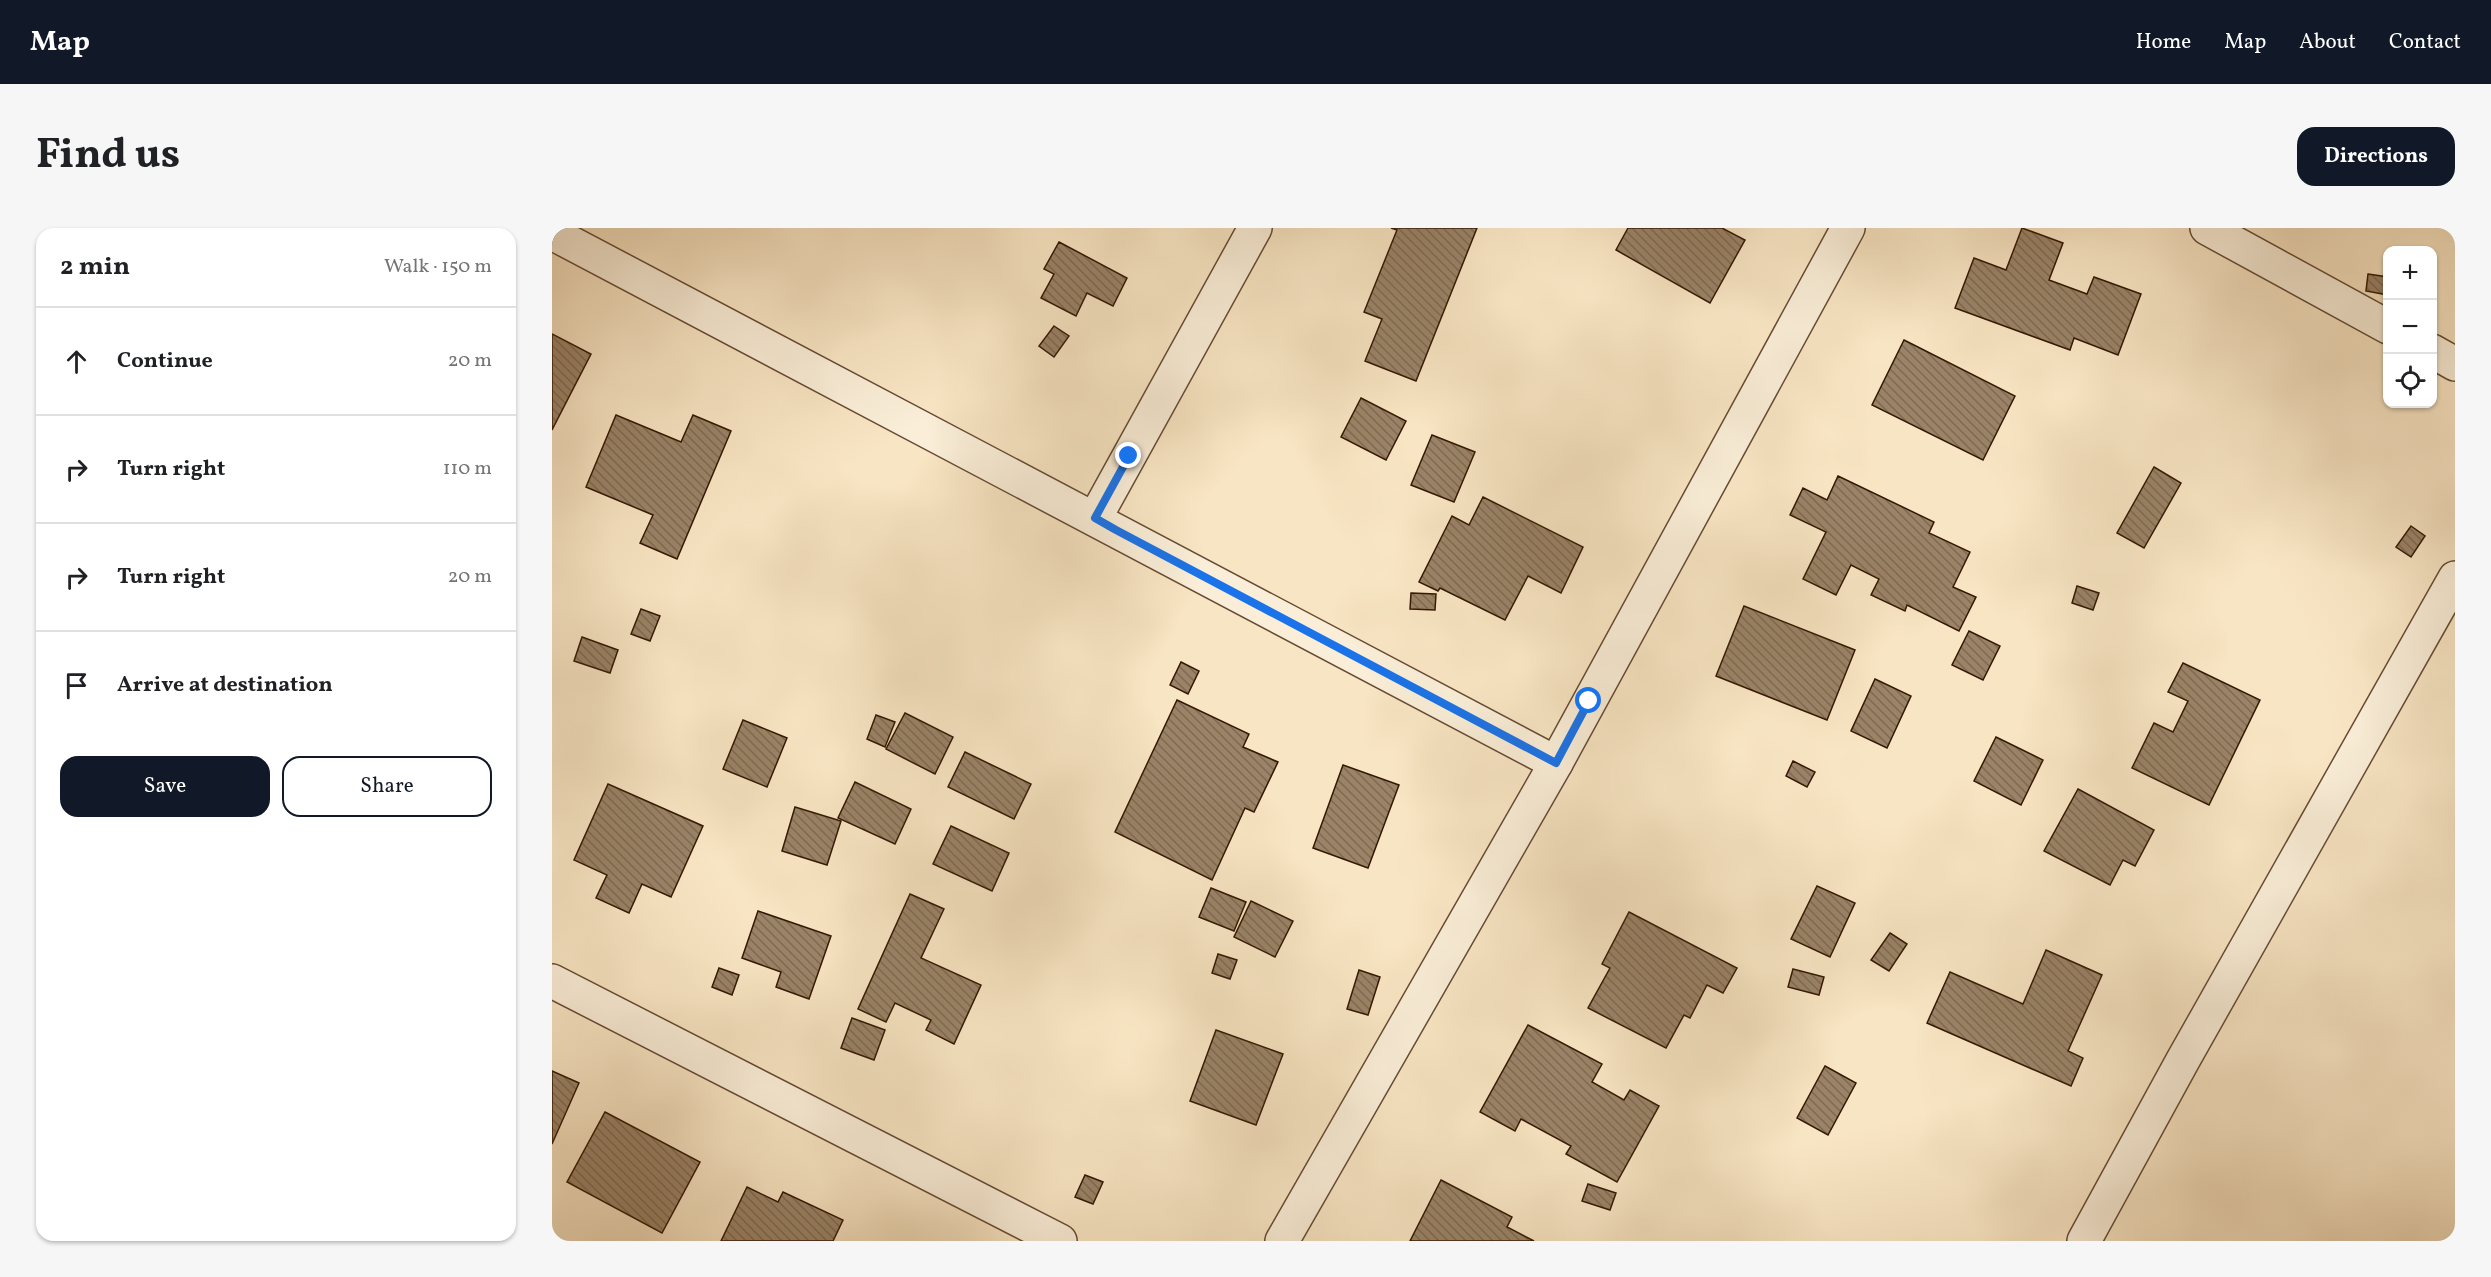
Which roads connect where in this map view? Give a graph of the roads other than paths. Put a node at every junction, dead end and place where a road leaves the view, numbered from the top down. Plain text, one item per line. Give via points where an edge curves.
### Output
1 (1255, 228) edge
2 (1848, 228) edge
3 (2207, 228) edge
4 (552, 233) edge
5 (2383, 324) edge
6 (2437, 353) edge
7 (2455, 364) edge
8 (1095, 518) junction
9 (2455, 578) edge
10 (1556, 763) junction
11 (552, 981) edge
12 (1060, 1241) edge
13 (1282, 1241) edge
14 (2084, 1241) edge

1 - 8 street
2 - 10 street
3 - 5 street
4 - 8 street
6 - 7 street
8 - 10 street
9 - 14 street
10 - 13 street
11 - 12 street

